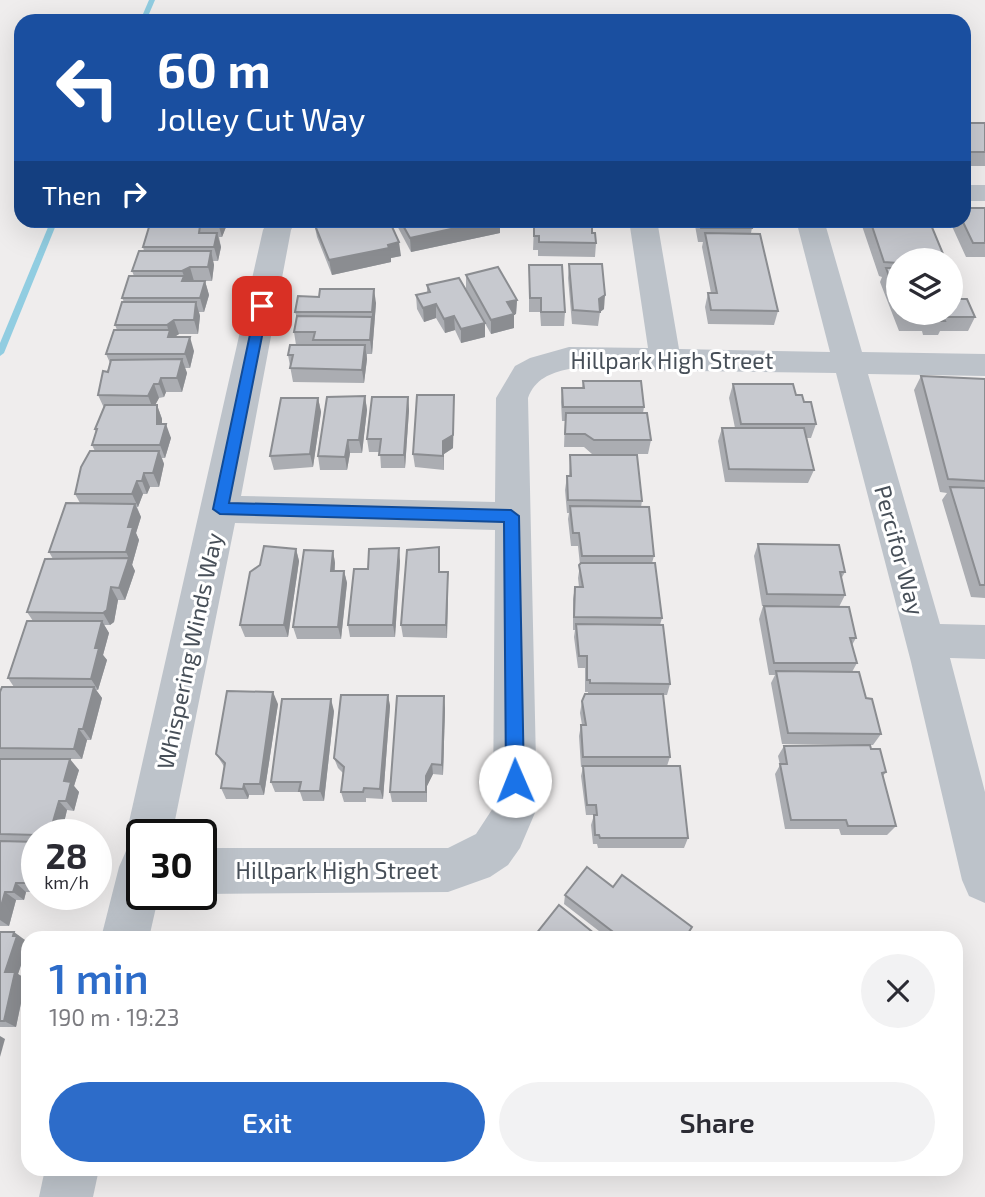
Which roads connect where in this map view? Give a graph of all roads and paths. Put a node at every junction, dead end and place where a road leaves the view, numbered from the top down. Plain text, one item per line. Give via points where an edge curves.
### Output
1 (278, 228) edge
2 (644, 228) edge
3 (812, 228) edge
4 (665, 359) junction
5 (849, 362) junction
6 (985, 365) edge
7 (220, 509) junction
8 (511, 516) junction
9 (925, 640) junction
10 (985, 642) edge
11 (152, 819) edge
12 (217, 871) edge
13 (985, 880) edge
14 (132, 910) edge
15 (127, 931) edge
16 (70, 1176) edge
17 (66, 1197) edge

1 - 7 street, Whispering Winds Way
2 - 4 street
3 - 5 street, Percifor Way
4 - 5 street, Hillpark High Street
4 - 8 street, Hillpark High Street via 569,358 526,371 512,398
5 - 6 street, Hillpark High Street
5 - 9 street, Percifor Way
7 - 8 street
7 - 11 street, Whispering Winds Way
8 - 12 street, Hillpark High Street via 515,808 495,849 478,861 448,870
9 - 10 street
9 - 13 street, Percifor Way
14 - 15 street
16 - 17 street

